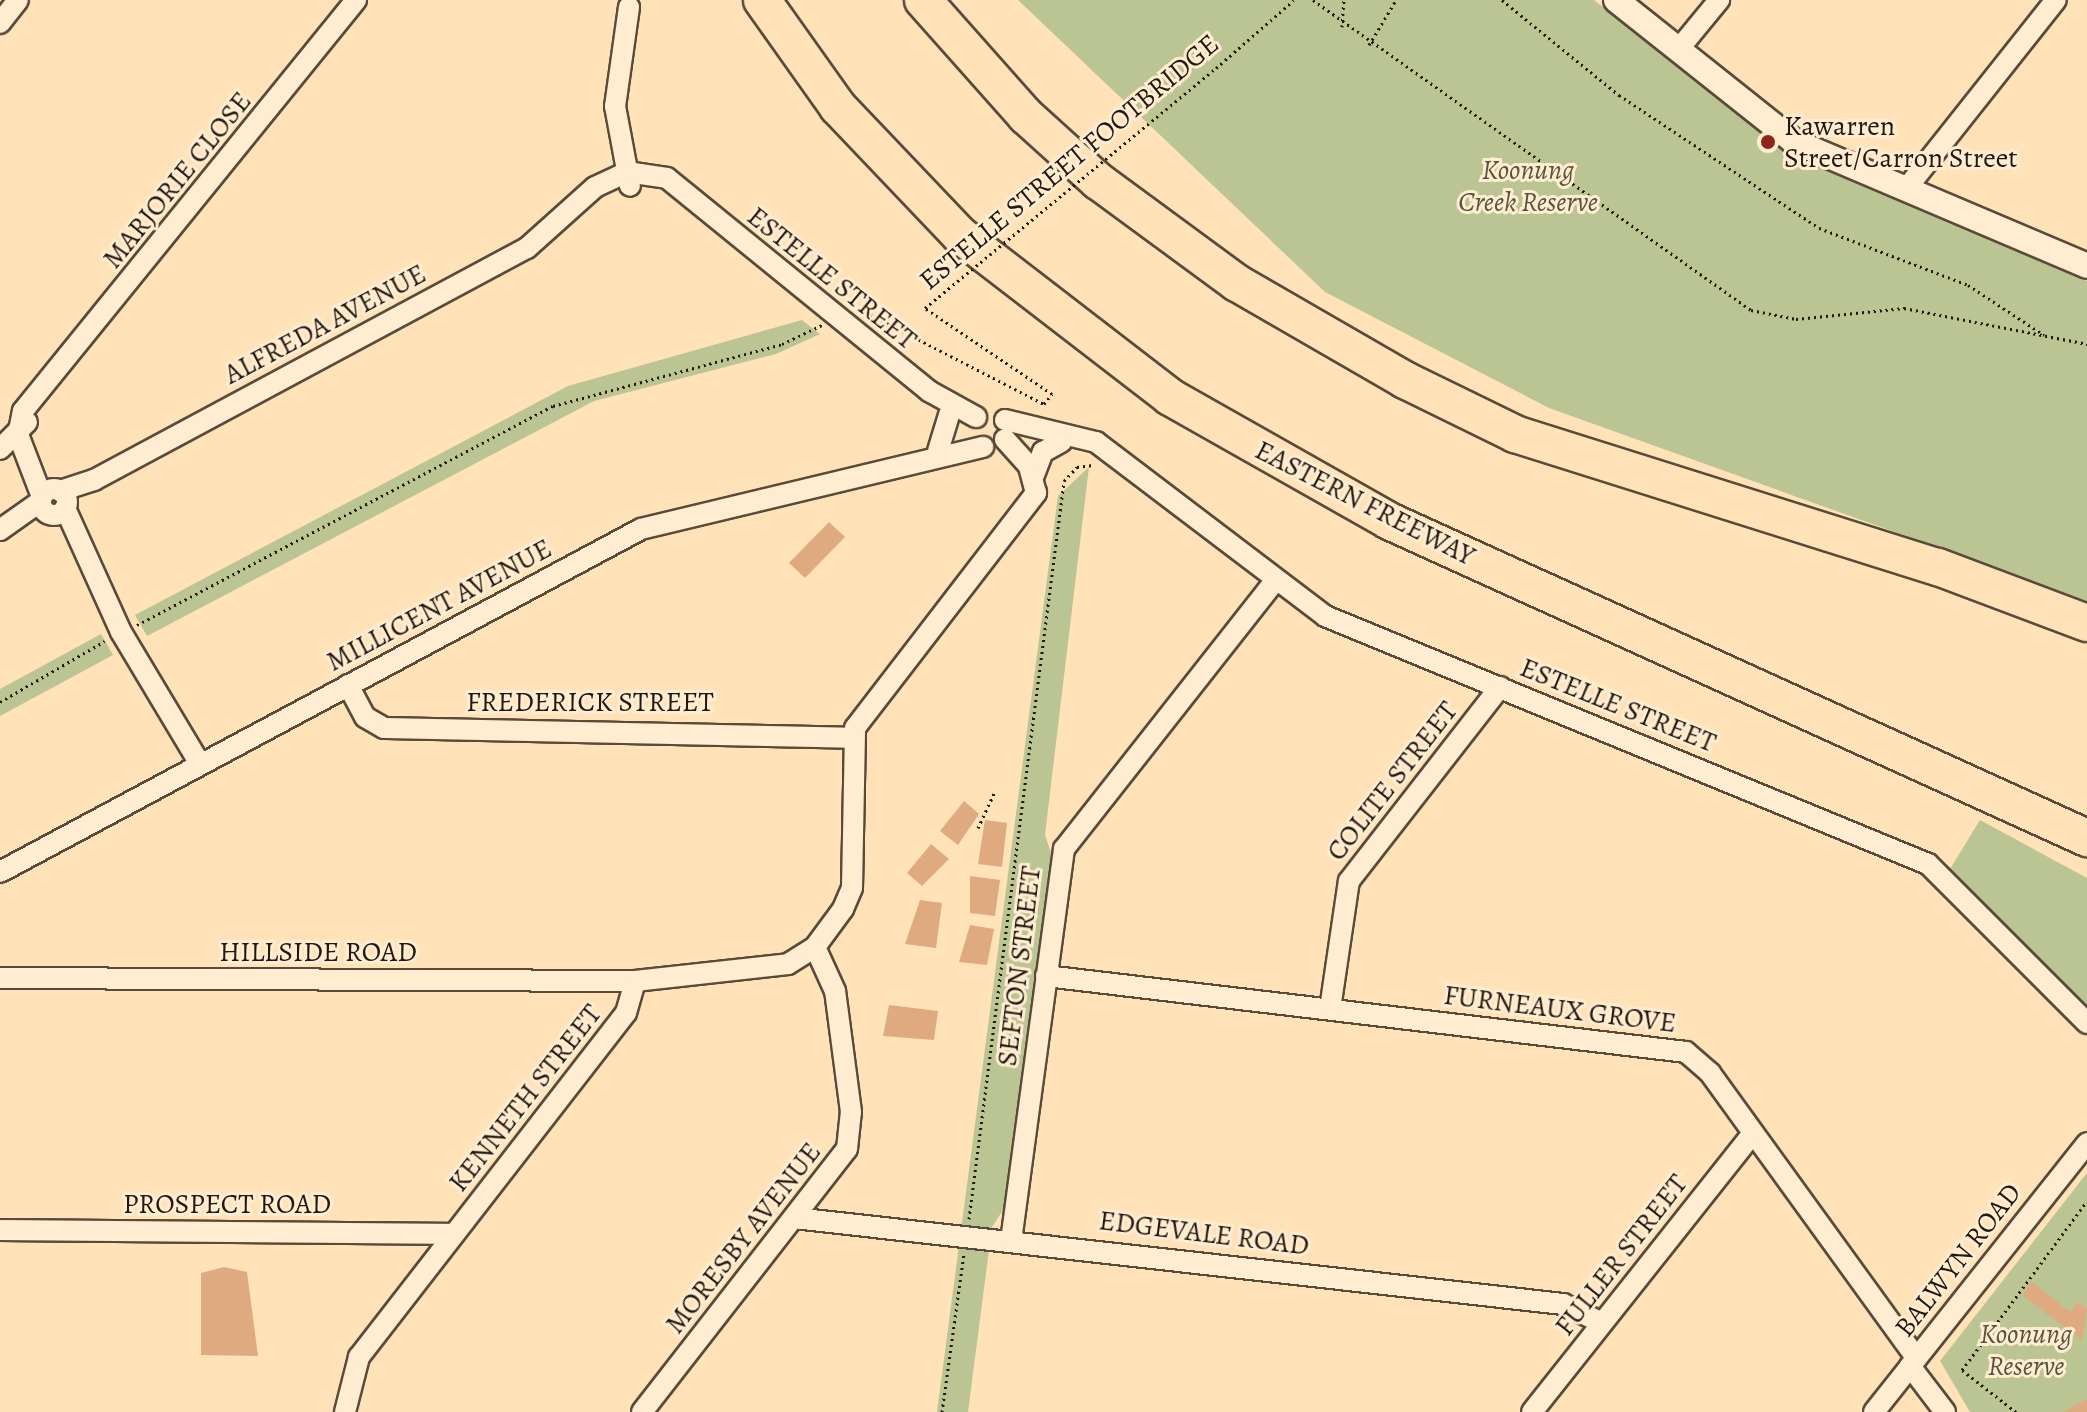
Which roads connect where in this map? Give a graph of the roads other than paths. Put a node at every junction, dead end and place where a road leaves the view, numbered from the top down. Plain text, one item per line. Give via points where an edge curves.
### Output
1 (356, 0) edge
2 (762, 0) edge
3 (923, 0) edge
4 (1616, 0) edge
5 (1719, 0) edge
6 (2056, 0) edge
7 (629, 7) dead end
8 (1678, 50) junction
9 (628, 179) junction
10 (1906, 189) junction
11 (2087, 266) edge
12 (929, 391) junction
13 (949, 414) junction
14 (19, 434) junction
15 (988, 434) junction
16 (1061, 442) junction
17 (0, 449) edge
18 (934, 453) junction
19 (1118, 458) junction
20 (1034, 475) junction
21 (54, 502) junction
22 (1015, 517) junction
23 (3, 529) edge
24 (1276, 580) junction
25 (2087, 623) edge
26 (348, 685) junction
27 (1500, 687) junction
28 (853, 738) junction
29 (194, 768) junction
30 (2087, 838) edge
31 (0, 872) edge
32 (815, 947) junction
33 (1046, 976) junction
34 (0, 978) edge
35 (635, 981) junction
36 (1330, 1009) junction
37 (2087, 1023) edge
38 (1753, 1133) junction
39 (2087, 1143) edge
40 (794, 1218) junction
41 (0, 1230) edge
42 (454, 1234) junction
43 (1011, 1241) junction
44 (1602, 1323) junction
45 (1913, 1362) junction
46 (345, 1412) edge
47 (642, 1412) edge
48 (1532, 1412) edge
49 (1874, 1412) edge
50 (1945, 1412) edge

1 - 14 street, MARJORIE CLOSE via 42,394
2 - 30 highway, EASTERN FREEWAY via 838,107 960,235 1170,397 1389,521
3 - 25 highway via 1004,94 1098,181 1237,283 1405,380 1515,434 1938,567
4 - 8 street
5 - 8 street
6 - 10 street
7 - 9 street via 615,106
8 - 10 street via 1774,130
9 - 12 street, ESTELLE STREET via 700,208
9 - 21 street, ALFREDA AVENUE via 576,209 527,248
10 - 11 street
12 - 13 street, ESTELLE STREET
12 - 15 street, ESTELLE STREET
13 - 15 street, ESTELLE STREET
13 - 18 street
14 - 17 street, MARJORIE CLOSE
14 - 21 street
15 - 16 street, ESTELLE STREET
15 - 18 street, MILLICENT AVENUE
15 - 19 street, ESTELLE STREET via 1085,437
15 - 20 street
15 - 22 street via 1023,477
16 - 19 street, ESTELLE STREET
16 - 20 street via 1043,452
18 - 26 street, MILLICENT AVENUE via 641,529
19 - 24 street, ESTELLE STREET
20 - 22 street via 1036,493
21 - 23 street, ALFREDA AVENUE
21 - 29 street
22 - 28 street via 869,703
24 - 27 street, ESTELLE STREET via 1325,616
24 - 33 street, SEFTON STREET via 1067,842
26 - 28 street, FREDERICK STREET via 365,717 384,728
26 - 29 street, MILLICENT AVENUE
27 - 36 street, COLITE STREET via 1349,881
27 - 37 street, ESTELLE STREET via 1928,864
28 - 32 street via 852,888
29 - 31 street, MILLICENT AVENUE
32 - 35 street via 776,967
32 - 40 street, MORESBY AVENUE via 833,975 851,1126 843,1158
33 - 36 street, FURNEAUX GROVE
33 - 43 street, SEFTON STREET
34 - 35 street, HILLSIDE ROAD
35 - 42 street, KENNETH STREET via 626,1013
36 - 38 street, FURNEAUX GROVE via 1677,1050 1703,1065
38 - 44 street, FULLER STREET
38 - 45 street, FURNEAUX GROVE
39 - 45 street, BALWYN ROAD
40 - 43 street, EDGEVALE ROAD
40 - 47 street, MORESBY AVENUE
41 - 42 street, PROSPECT ROAD
42 - 46 street, KENNETH STREET via 354,1364
43 - 44 street, EDGEVALE ROAD via 1563,1304
44 - 48 street, FULLER STREET
45 - 49 street, BALWYN ROAD
45 - 50 street, FURNEAUX GROVE

